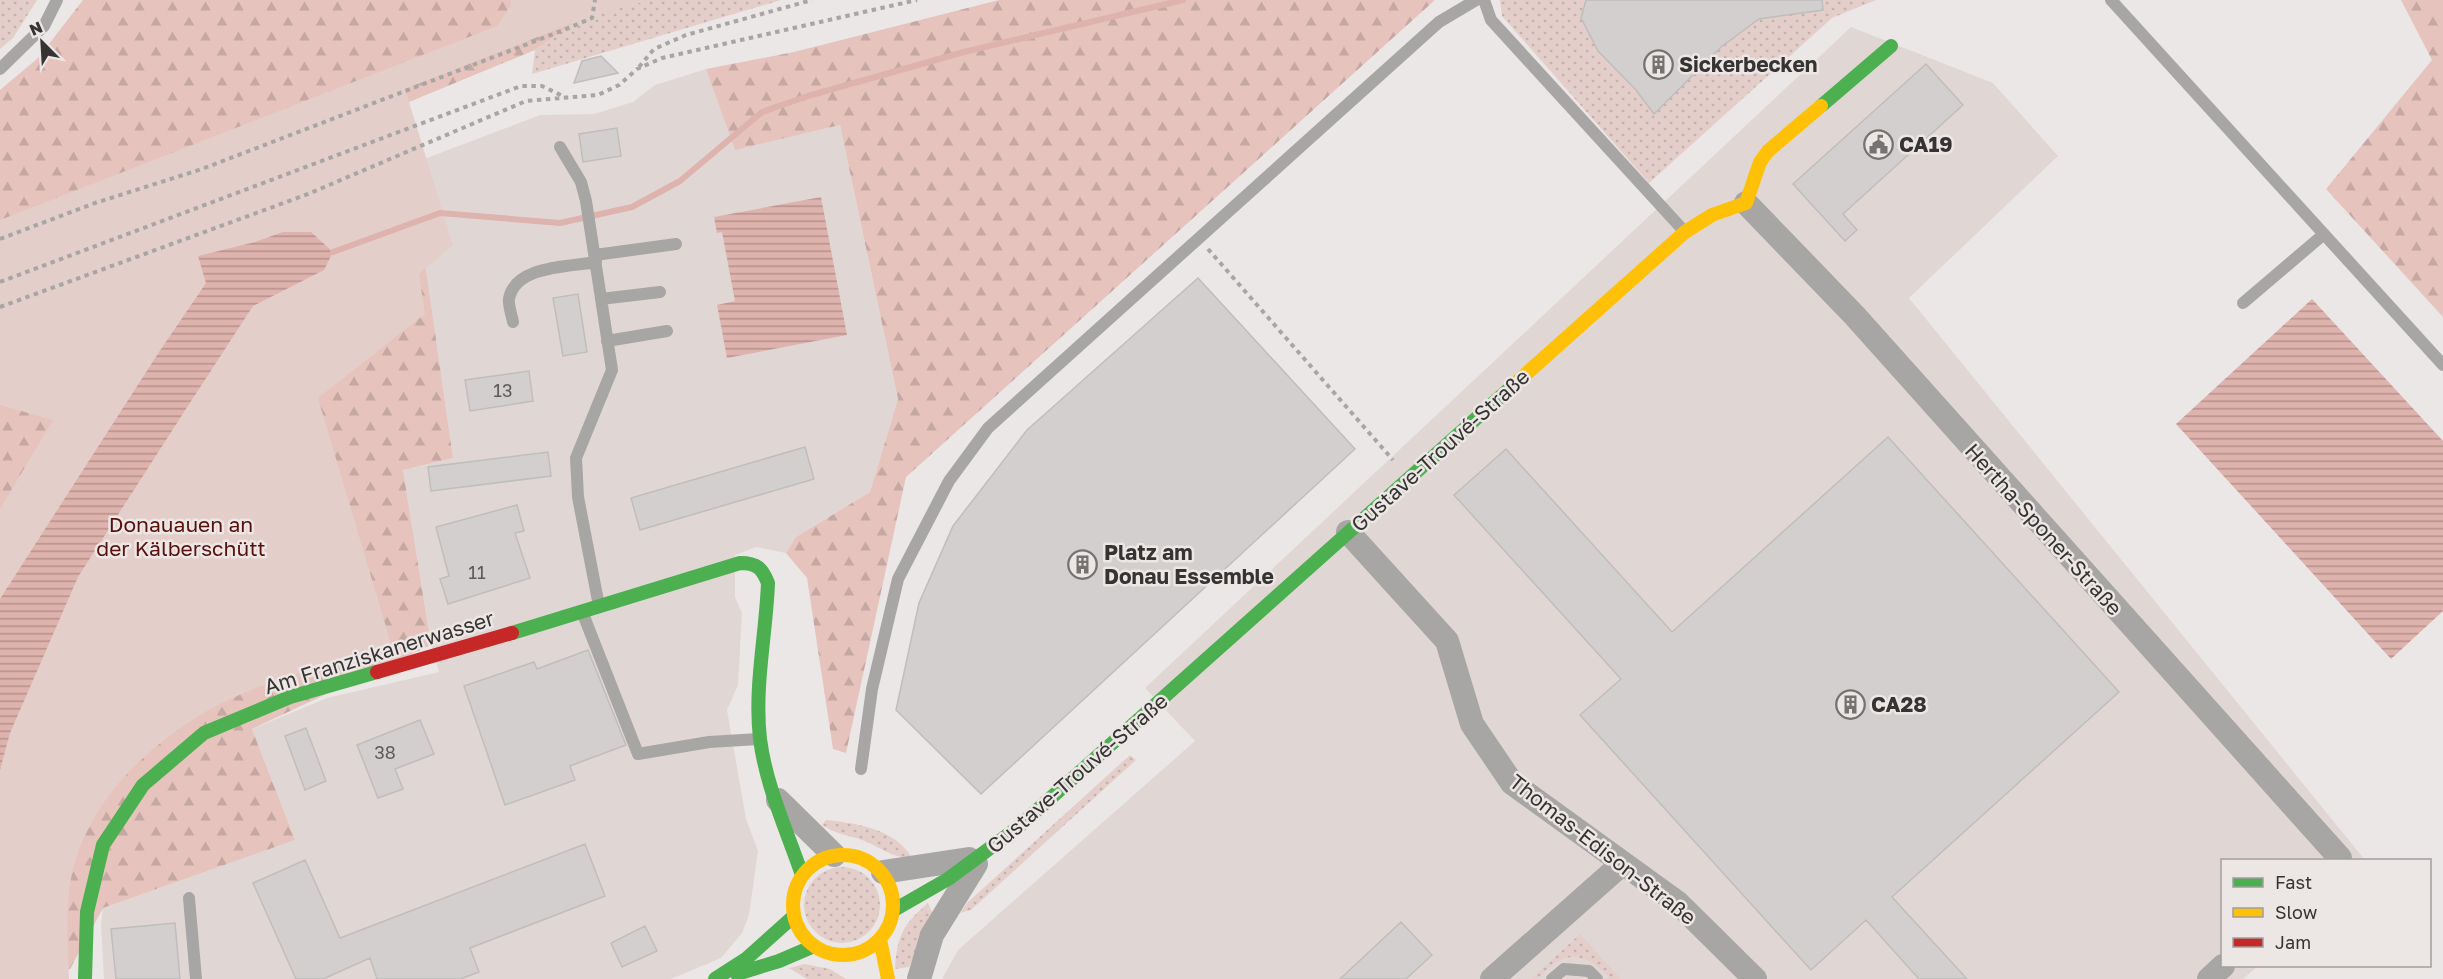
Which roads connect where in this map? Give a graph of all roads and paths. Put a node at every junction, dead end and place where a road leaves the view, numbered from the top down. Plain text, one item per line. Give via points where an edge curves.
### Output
1 (57, 0) edge
2 (595, 0) edge
3 (812, 0) edge
4 (917, 0) edge
5 (1476, 0) edge
6 (1484, 0) edge
7 (2112, 0) edge
8 (1891, 46) dead end
9 (0, 69) edge
10 (637, 69) junction
11 (570, 99) junction
12 (560, 147) dead end
13 (1746, 203) junction
14 (1685, 232) junction
15 (2324, 234) junction
16 (0, 239) edge
17 (1200, 239) junction
18 (676, 244) dead end
19 (595, 259) junction
20 (0, 282) edge
21 (660, 292) dead end
22 (601, 298) junction
23 (2243, 303) dead end
24 (0, 308) edge
25 (513, 322) dead end
26 (667, 331) dead end
27 (607, 341) junction
28 (2443, 365) edge
29 (1409, 479) junction
30 (1348, 532) junction
31 (599, 608) junction
32 (583, 613) junction
33 (760, 739) junction
34 (861, 769) dead end
35 (778, 799) junction
36 (834, 855) junction
37 (980, 856) junction
38 (2338, 859) edge
39 (1623, 863) junction
40 (883, 873) junction
41 (802, 875) junction
42 (189, 898) dead end
43 (894, 910) junction
44 (794, 916) junction
45 (880, 939) junction
46 (814, 946) junction
47 (842, 955) junction
48 (2222, 967) edge
49 (855, 971) dead end
50 (735, 977) edge
51 (86, 979) edge
52 (196, 979) edge
53 (715, 979) edge
54 (888, 979) edge
55 (919, 979) edge
56 (1492, 979) edge
57 (1552, 979) edge
58 (1597, 979) edge
59 (1755, 979) edge
60 (2209, 979) edge

1 - 9 lane via 44,26
2 - 16 path via 592,18 564,30 202,169
3 - 10 path via 686,34 654,49
4 - 10 path via 706,46
5 - 17 lane via 1439,22
6 - 14 lane via 1491,20
7 - 15 lane
8 - 13 street via 1768,151 1757,169
10 - 11 path via 619,85 597,95
11 - 20 path via 542,86 521,86
11 - 24 path via 526,101 308,194
12 - 19 lane via 581,182
13 - 14 street, Gustave-Trouvé-Straße via 1712,215
13 - 38 street, Hertha-Sponer-Straße via 1855,316
14 - 29 street, Gustave-Trouvé-Straße
15 - 23 lane
15 - 28 lane
17 - 29 path
17 - 34 lane via 988,428 949,481 898,579 872,689
18 - 19 lane
19 - 22 lane
19 - 25 lane via 530,273 516,284 509,299
21 - 22 lane
22 - 27 lane
26 - 27 lane
27 - 31 lane via 612,370 576,458 578,497
29 - 30 street, Gustave-Trouvé-Straße
30 - 37 street, Gustave-Trouvé-Straße via 1016,830
30 - 39 street, Thomas-Edison-Straße via 1447,641 1472,724 1512,783
31 - 32 street, Am Franziskanerwasser
31 - 33 street, Am Franziskanerwasser via 740,563 753,563 764,570 768,583 759,681
32 - 33 lane via 638,754 709,742
32 - 51 street, Am Franziskanerwasser via 290,697 204,733 143,784 104,845 87,912
33 - 35 street
35 - 36 street
35 - 41 street
36 - 40 street via 861,857
36 - 41 street via 811,865
37 - 40 street, Gustave-Trouvé-Straße
37 - 43 street, Gustave-Trouvé-Straße
37 - 55 street, Gustave-Trouvé-Straße via 932,935
39 - 56 street
39 - 59 street, Thomas-Edison-Straße via 1678,903
40 - 43 street via 894,897
41 - 44 street via 794,894
42 - 52 lane
43 - 45 street
44 - 46 street via 801,933
44 - 53 street via 746,959
45 - 47 street via 856,954
45 - 54 street
46 - 47 street
46 - 50 street
47 - 49 street
48 - 60 street
57 - 58 lane via 1564,969 1589,971

